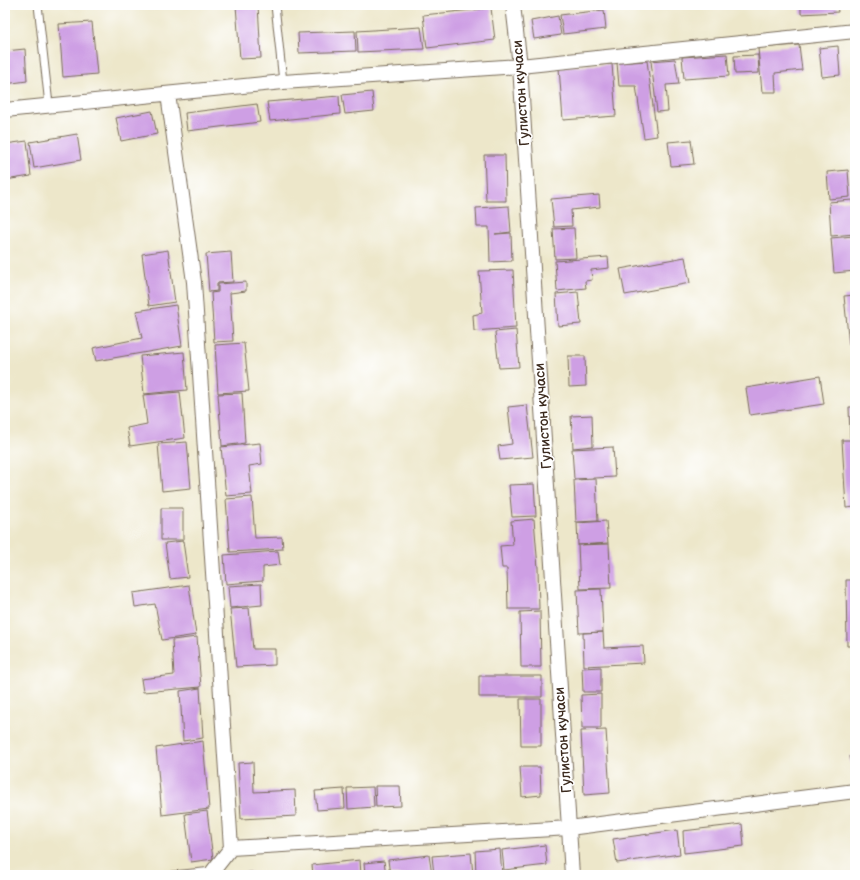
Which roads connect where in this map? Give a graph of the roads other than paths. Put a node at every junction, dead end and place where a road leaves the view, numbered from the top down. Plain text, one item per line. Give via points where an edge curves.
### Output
1 (38, 5) edge
2 (276, 5) edge
3 (513, 5) edge
4 (855, 31) edge
5 (520, 66) junction
6 (283, 82) junction
7 (168, 94) junction
8 (49, 105) junction
9 (5, 110) edge
10 (855, 791) edge
11 (569, 828) junction
12 (231, 848) junction
13 (214, 873) edge
14 (173, 875) edge
15 (572, 875) edge

1 - 8 lane
2 - 6 lane
3 - 5 street, Гулистон кучаси
4 - 5 street
5 - 6 street
5 - 11 street, Гулистон кучаси
6 - 7 street
7 - 8 street
7 - 12 street via 194,282
8 - 9 street
10 - 11 street
11 - 12 street
11 - 15 street, Гулистон кучаси
12 - 13 street
13 - 14 lane

